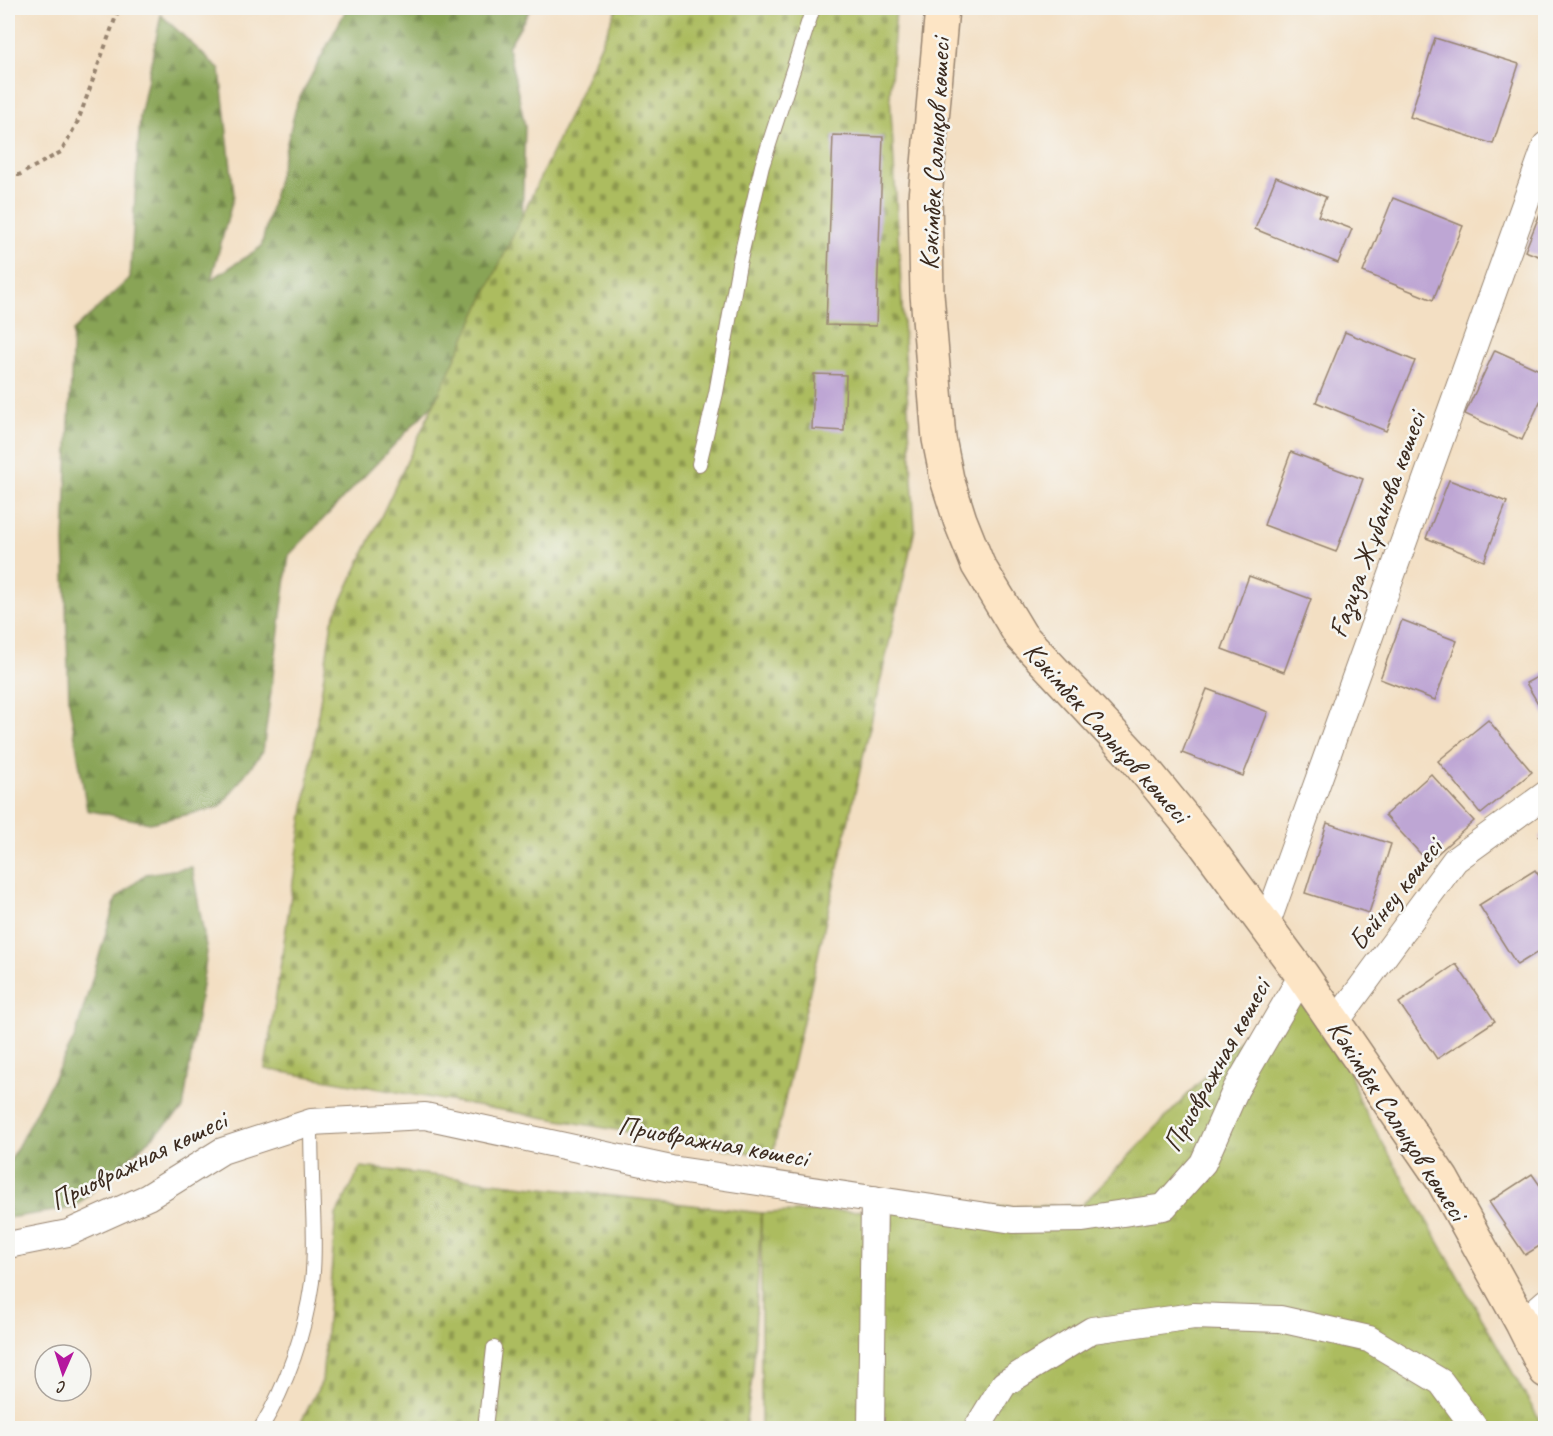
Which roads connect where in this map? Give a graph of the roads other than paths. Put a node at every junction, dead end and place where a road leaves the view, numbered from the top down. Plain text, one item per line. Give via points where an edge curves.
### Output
1 (813, 8) edge
2 (942, 8) edge
3 (1545, 145) edge
4 (699, 464) dead end
5 (1545, 794) edge
6 (1266, 926) junction
7 (1302, 975) junction
8 (1335, 1023) junction
9 (311, 1122) junction
10 (874, 1199) junction
11 (8, 1245) edge
12 (1534, 1313) edge
13 (494, 1348) dead end
14 (1545, 1371) edge
15 (261, 1428) edge
16 (485, 1428) edge
17 (871, 1428) edge
18 (977, 1428) edge
19 (1475, 1428) edge

1 - 4 lane via 762,166
2 - 6 street, Кәкімбек Салықов көшесі via 926,198 927,294 939,439 960,520 978,565 1021,636 1135,758
3 - 6 street, Ғазиза Жұбанова көшесі
5 - 8 street, Бейнеу көшесі via 1455,860
6 - 7 street, Кәкімбек Салықов көшесі
7 - 8 street, Кәкімбек Салықов көшесі
7 - 10 street, Приовражная көшесі via 1236,1089 1203,1163 1164,1207 1083,1219 1013,1220
8 - 12 street, Кәкімбек Салықов көшесі
9 - 10 street, Приовражная көшесі via 425,1116 671,1169
9 - 11 street, Приовражная көшесі via 222,1151 147,1197 68,1233
9 - 15 lane via 312,1282 289,1369
10 - 17 street
12 - 14 street, Кәкімбек Салықов көшесі
13 - 16 lane
18 - 19 street via 1004,1384 1092,1330 1194,1316 1280,1319 1369,1339 1441,1382

